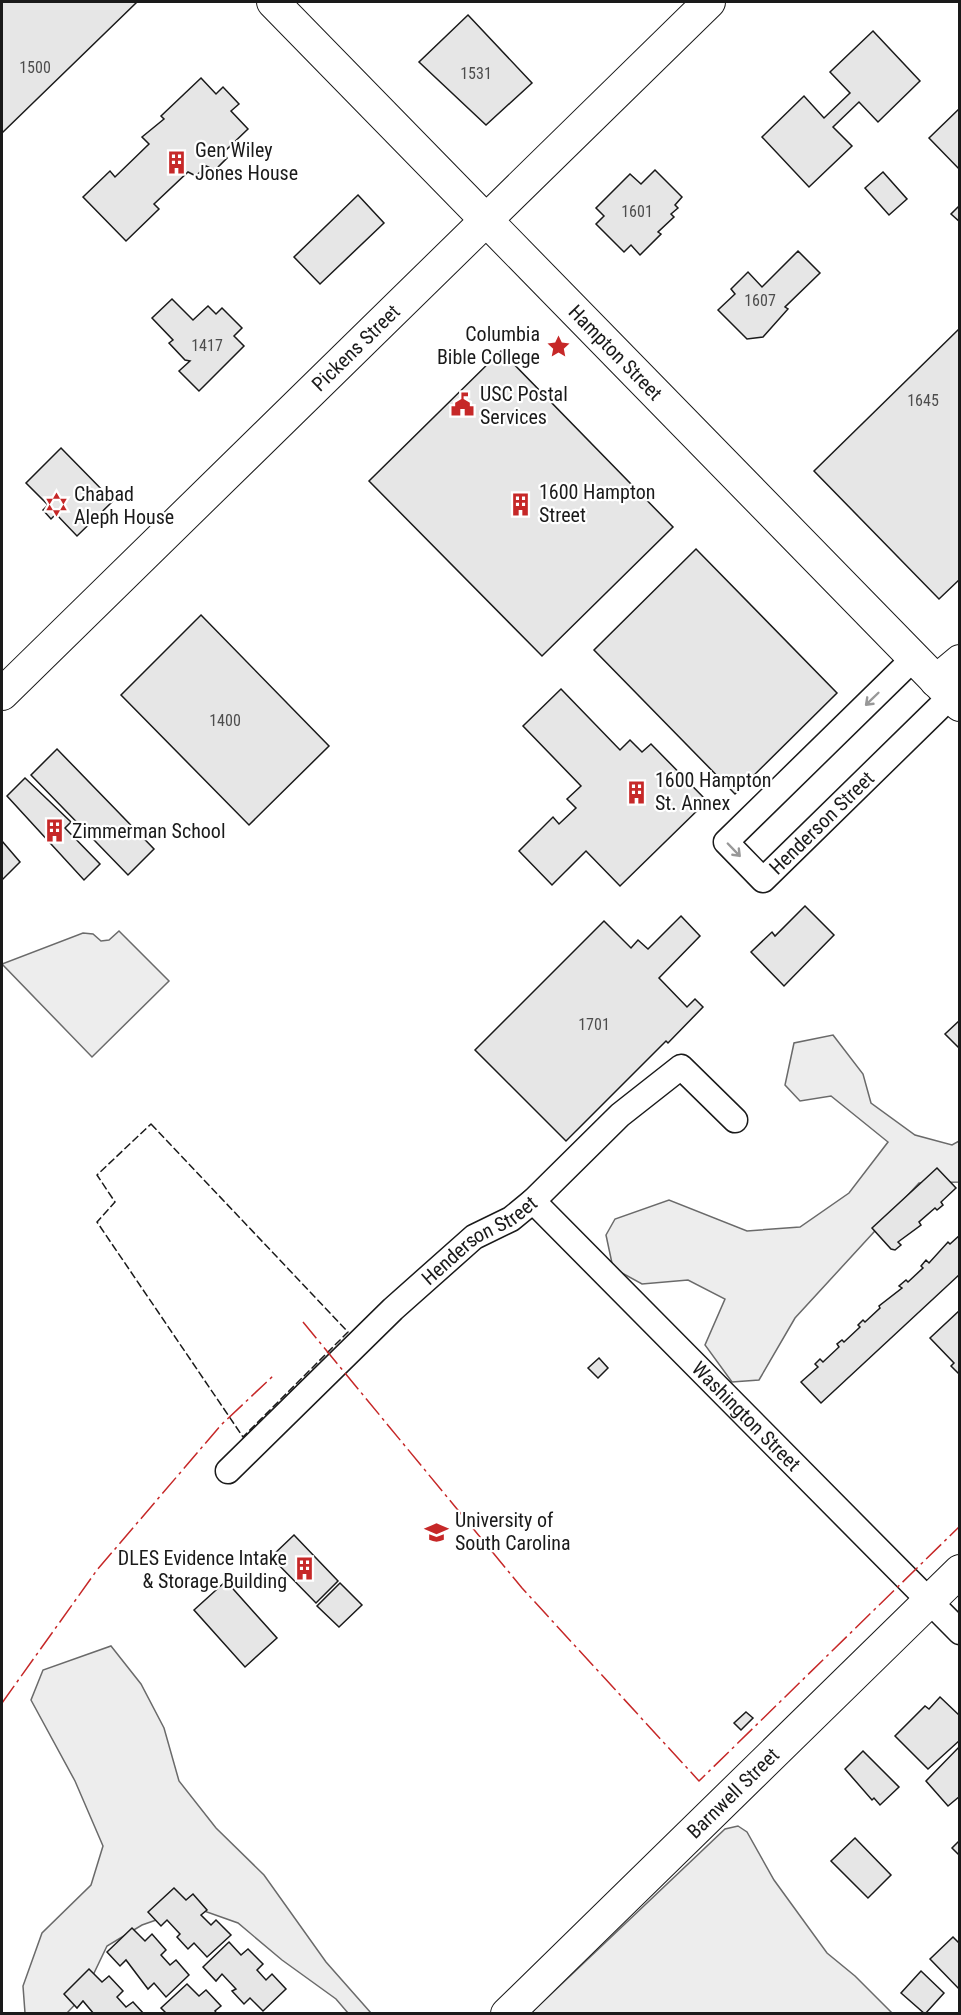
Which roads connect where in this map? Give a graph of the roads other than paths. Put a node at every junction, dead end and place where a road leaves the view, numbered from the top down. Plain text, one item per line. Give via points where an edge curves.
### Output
1 (273, 2) edge
2 (709, 2) edge
3 (486, 220) junction
4 (914, 658) junction
5 (6, 682) edge
6 (951, 686) edge
7 (735, 1120) dead end
8 (533, 1201) junction
9 (228, 1471) dead end
10 (960, 1570) edge
11 (929, 1600) junction
12 (960, 1632) edge
13 (507, 2013) edge

1 - 3 street, Hampton Street
2 - 3 street, Pickens Street
3 - 4 street, Hampton Street
3 - 5 street, Pickens Street
4 - 6 street, Hampton Street
4 -> 6 street, Henderson Street via 726,842 763,880
7 - 8 street, Henderson Street via 681,1067 620,1114
8 - 9 street, Henderson Street via 511,1219 474,1237 443,1264
8 - 11 street, Washington Street
10 - 11 street, Barnwell Street
11 - 12 street, Washington Street
11 - 13 street, Barnwell Street

